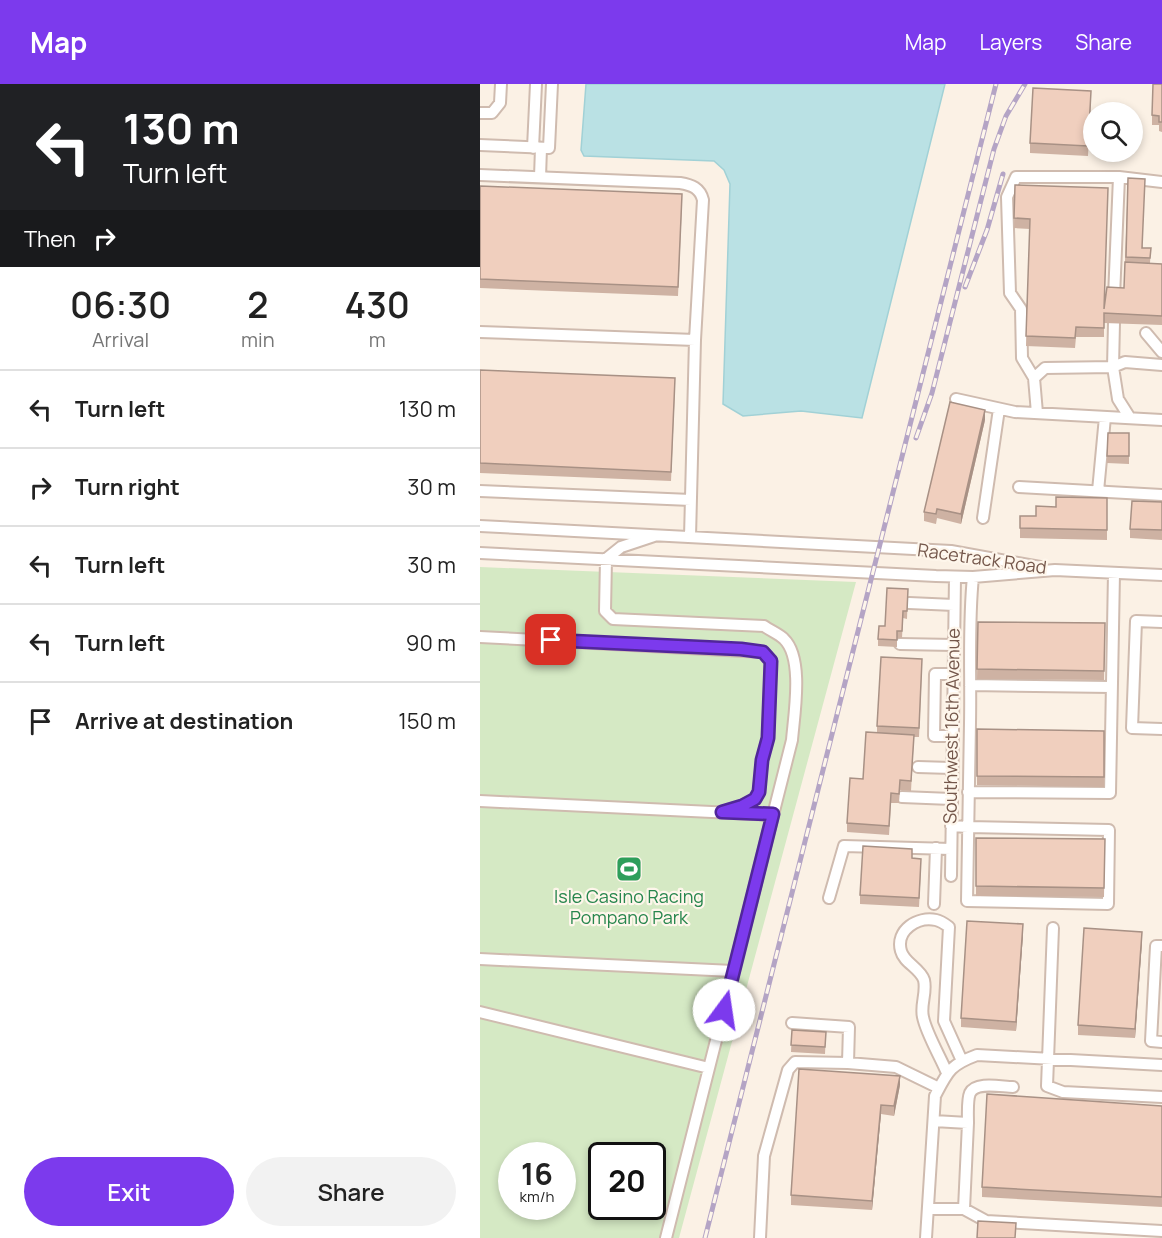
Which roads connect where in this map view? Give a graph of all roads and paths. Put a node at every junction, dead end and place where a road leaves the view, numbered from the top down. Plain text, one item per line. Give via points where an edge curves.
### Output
1 (501, 84) edge
2 (536, 84) edge
3 (552, 84) edge
4 (480, 113) edge
5 (480, 146) edge
6 (541, 148) junction
7 (480, 175) edge
8 (540, 177) junction
9 (1119, 177) junction
10 (1162, 182) edge
11 (1114, 297) edge
12 (1114, 323) edge
13 (480, 332) edge
14 (1146, 333) dead end
15 (695, 340) junction
16 (1162, 352) edge
17 (1162, 365) edge
18 (1113, 367) junction
19 (1034, 378) junction
20 (956, 399) dead end
21 (999, 409) junction
22 (1037, 413) junction
23 (1105, 417) junction
24 (1130, 418) junction
25 (1162, 420) edge
26 (1019, 487) dead end
27 (480, 491) edge
28 (1098, 491) junction
29 (1162, 495) edge
30 (691, 500) junction
31 (983, 518) dead end
32 (480, 526) edge
33 (654, 536) junction
34 (690, 537) junction
35 (480, 553) edge
36 (606, 559) junction
37 (1055, 570) junction
38 (1114, 573) junction
39 (1162, 575) edge
40 (955, 577) junction
41 (973, 577) junction
42 (909, 603) edge
43 (954, 605) junction
44 (1162, 622) edge
45 (480, 637) edge
46 (900, 644) edge
47 (954, 645) junction
48 (953, 674) junction
49 (970, 686) junction
50 (1111, 687) junction
51 (1162, 729) edge
52 (952, 736) junction
53 (918, 767) dead end
54 (951, 768) junction
55 (968, 792) junction
56 (902, 797) edge
57 (951, 799) junction
58 (480, 801) edge
59 (722, 812) junction
60 (773, 814) junction
61 (951, 826) junction
62 (968, 827) junction
63 (936, 848) junction
64 (951, 849) junction
65 (951, 876) dead end
66 (829, 898) dead end
67 (934, 904) dead end
68 (1053, 928) dead end
69 (1162, 946) edge
70 (480, 959) edge
71 (733, 971) junction
72 (480, 1012) edge
73 (792, 1023) dead end
74 (1162, 1041) edge
75 (1048, 1058) junction
76 (962, 1061) junction
77 (848, 1063) junction
78 (1162, 1065) edge
79 (709, 1068) junction
80 (946, 1074) junction
81 (1013, 1087) dead end
82 (939, 1088) junction
83 (1162, 1097) edge
84 (934, 1121) junction
85 (968, 1123) junction
86 (928, 1209) junction
87 (964, 1209) junction
88 (1068, 1225) junction
89 (1162, 1231) edge
90 (666, 1238) edge
91 (760, 1238) edge
92 (926, 1238) edge
93 (1067, 1238) edge

1 - 4 street via 500,103 492,113
2 - 6 street
3 - 6 street
5 - 6 street
6 - 8 street
7 - 8 street
8 - 15 street via 680,183 701,193
9 - 10 street
9 - 11 street
9 - 19 street via 1016,177 1006,197 1010,293 1021,309 1022,358
12 - 18 street
13 - 15 street
14 - 16 street
15 - 30 street
17 - 18 street via 1125,362
18 - 19 street via 1045,368
18 - 24 street via 1118,399
19 - 22 street
20 - 21 street
21 - 22 street
21 - 31 street
22 - 23 street
23 - 24 street
23 - 28 street
24 - 25 street
26 - 28 street
27 - 30 street
28 - 29 street
30 - 34 street
32 - 33 street, Racetrack Road
33 - 34 street, Racetrack Road
33 - 36 street via 621,547
34 - 37 street, Racetrack Road via 951,552
35 - 36 street, Racetrack Road
36 - 40 street, Racetrack Road
36 - 60 street via 605,611 613,619 764,626 785,640 796,666 792,740
37 - 38 street
37 - 41 street, Racetrack Road
38 - 39 street
38 - 50 street
40 - 41 street, Racetrack Road
40 - 43 street, Southwest 16th Avenue
41 - 49 street
42 - 43 street
43 - 47 street, Southwest 16th Avenue
44 - 51 street via 1136,621 1132,728
45 - 59 street via 763,652 771,661 768,738 759,792 755,799
46 - 47 street
47 - 48 street, Southwest 16th Avenue
48 - 52 street, Southwest 16th Avenue
48 - 52 street via 935,674 934,736
49 - 50 street
49 - 55 street
50 - 55 street via 1110,793
52 - 54 street, Southwest 16th Avenue
53 - 54 street
54 - 57 street, Southwest 16th Avenue
55 - 62 street
56 - 57 street
57 - 61 street, Southwest 16th Avenue
58 - 59 street
59 - 60 street
60 - 71 street
61 - 62 street
61 - 64 street, Southwest 16th Avenue
62 - 62 street via 1109,830 1108,904 967,901
63 - 64 street
63 - 66 street via 844,846
63 - 67 street
64 - 65 street, Southwest 16th Avenue
68 - 75 street
69 - 74 street via 1156,946 1150,1041
70 - 71 street
71 - 79 street
72 - 79 street
73 - 77 street via 849,1027
75 - 76 street via 977,1055
75 - 78 street
75 - 83 street via 1047,1086 1063,1092
76 - 80 street
76 - 80 street via 944,1021 949,927 937,920 923,920 910,925 904,933 901,951 923,978 923,1018
77 - 82 street via 896,1067
77 - 91 street via 795,1062 788,1070 764,1156
79 - 90 street
80 - 82 street
81 - 85 street via 984,1085 974,1089 969,1094
82 - 84 street
84 - 85 street
84 - 86 street
85 - 87 street
86 - 87 street
86 - 92 street
87 - 88 street via 986,1221
88 - 89 street
88 - 93 street

